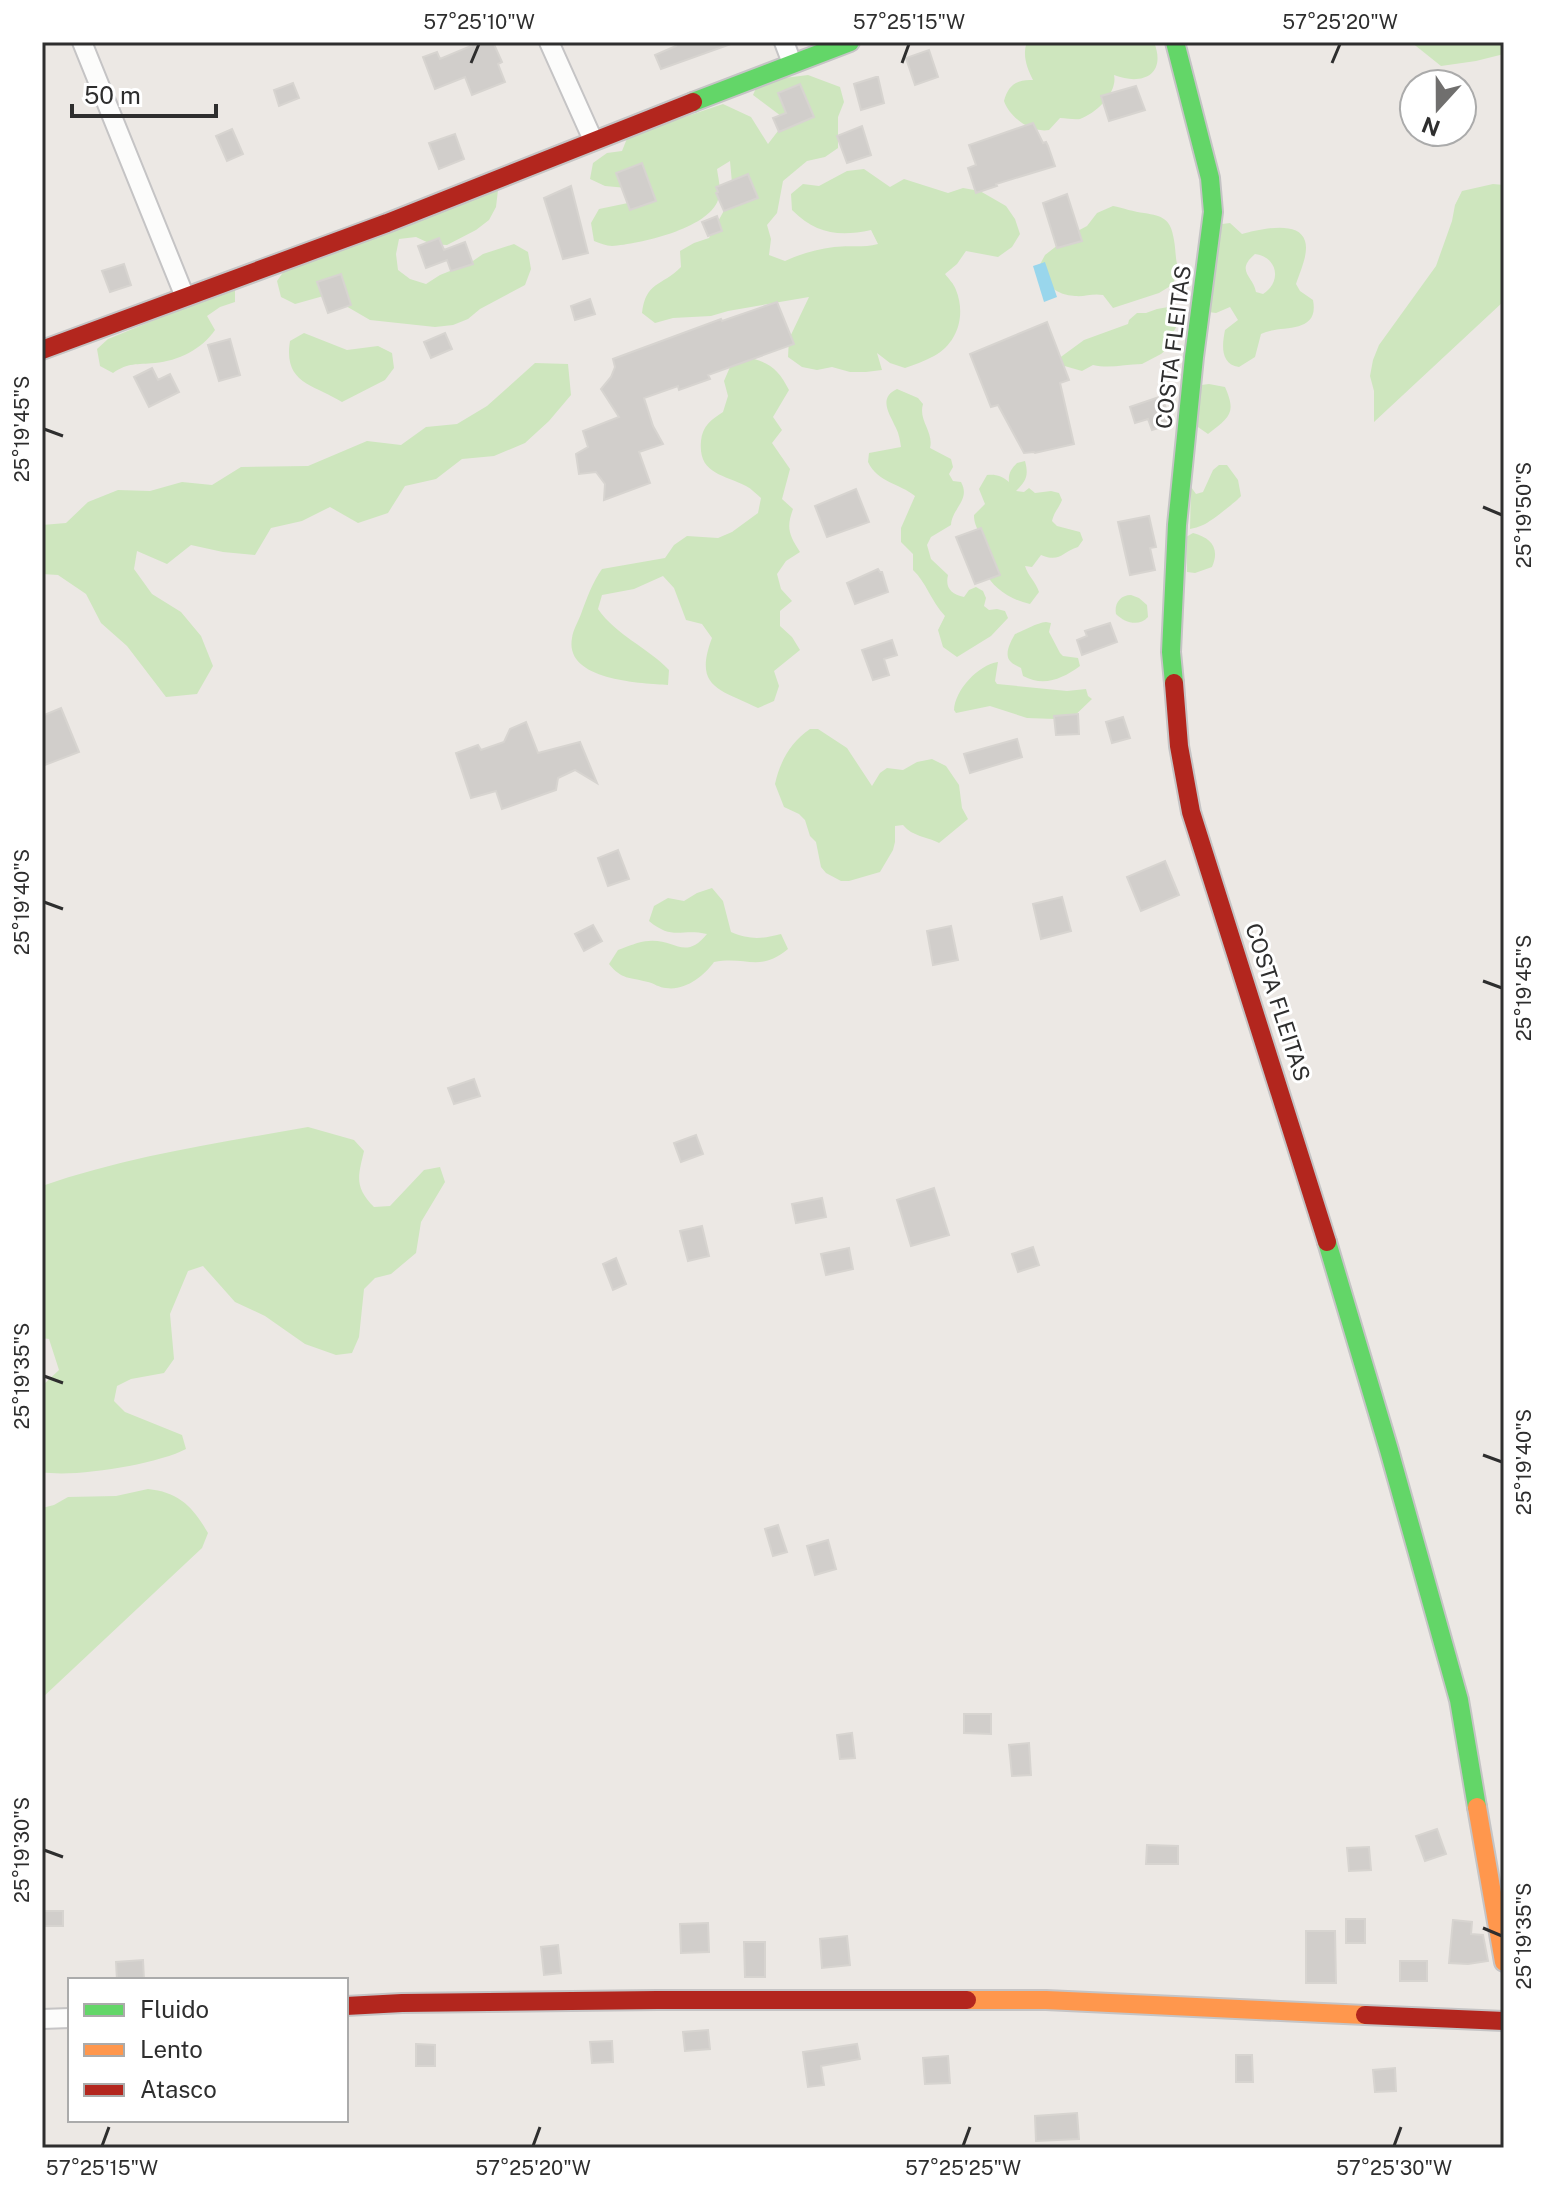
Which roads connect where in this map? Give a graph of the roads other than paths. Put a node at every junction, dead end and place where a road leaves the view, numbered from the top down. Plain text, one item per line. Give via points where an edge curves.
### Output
1 (82, 42) edge
2 (549, 42) edge
3 (784, 42) edge
4 (850, 42) edge
5 (1175, 42) edge
6 (792, 63) junction
7 (593, 140) junction
8 (185, 297) junction
9 (42, 350) edge
10 (1504, 1962) edge
11 (348, 2006) edge
12 (68, 2018) edge
13 (42, 2019) edge
14 (1504, 2021) edge

1 - 8 street
2 - 7 street
3 - 6 street
4 - 6 street
5 - 10 street, COSTA FLEITAS via 1210,178 1213,212 1177,525 1171,652 1179,746 1191,812 1315,1202 1459,1700
6 - 7 street
7 - 8 street
8 - 9 street
11 - 14 street via 1046,2000
12 - 13 street

